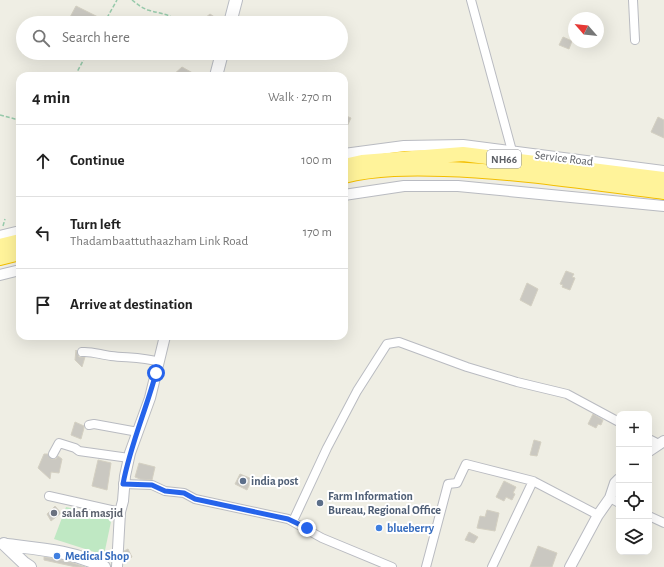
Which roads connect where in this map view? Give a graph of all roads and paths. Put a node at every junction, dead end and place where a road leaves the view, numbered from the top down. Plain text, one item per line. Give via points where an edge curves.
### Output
1 (117, 0) edge
2 (132, 0) edge
3 (236, 0) edge
4 (471, 0) edge
5 (632, 0) edge
6 (108, 16) edge
7 (171, 16) edge
8 (232, 16) edge
9 (635, 40) dead end
10 (83, 60) edge
11 (220, 60) edge
12 (77, 72) edge
13 (217, 72) edge
14 (0, 115) edge
15 (16, 118) edge
16 (512, 151) junction
17 (348, 153) edge
18 (348, 165) edge
19 (664, 171) edge
20 (348, 175) edge
21 (664, 179) edge
22 (664, 192) edge
23 (348, 194) edge
24 (664, 206) edge
25 (16, 232) edge
26 (0, 236) edge
27 (16, 242) edge
28 (0, 246) edge
29 (16, 254) edge
30 (0, 258) edge
31 (16, 271) edge
32 (0, 275) edge
33 (164, 340) edge
34 (82, 352) dead end
35 (159, 362) junction
36 (616, 420) edge
37 (89, 425) dead end
38 (138, 432) junction
39 (661, 442) edge
40 (652, 449) edge
41 (53, 454) dead end
42 (129, 458) junction
43 (533, 481) junction
44 (616, 482) edge
45 (123, 484) junction
46 (49, 496) dead end
47 (614, 500) edge
48 (120, 512) junction
49 (598, 515) junction
50 (652, 517) edge
51 (293, 521) junction
52 (664, 523) edge
53 (3, 543) edge
54 (30, 567) edge
55 (104, 567) edge
56 (117, 567) edge
57 (392, 567) edge
58 (426, 567) edge
59 (492, 567) edge
60 (570, 567) edge

1 - 6 path
2 - 7 path via 139,6
3 - 8 main road
4 - 16 street
5 - 9 street
10 - 12 path
11 - 13 main road
14 - 15 path
16 - 17 street, Service Road via 463,145 404,146
16 - 19 street, Service Road
18 - 21 highway, NH66 via 463,154
20 - 22 highway, NH66 via 411,168 479,170
23 - 24 street via 404,186 458,186
25 - 26 street
27 - 28 highway
29 - 30 highway
31 - 32 street
33 - 35 street
34 - 35 street
35 - 38 street
36 - 51 street via 567,394 467,367 399,342 387,344 357,391
37 - 38 street
38 - 42 street
39 - 40 street
41 - 42 street via 59,443 79,451
42 - 45 street
43 - 49 street
43 - 58 street via 466,464 457,483 448,484
43 - 59 street
44 - 47 street
45 - 48 street
45 - 51 street via 152,485 165,491 184,493 195,499
46 - 48 street
47 - 49 street
48 - 56 street
49 - 60 street
50 - 52 street
51 - 57 street via 322,538
53 - 54 main road
53 - 55 main road via 59,551

